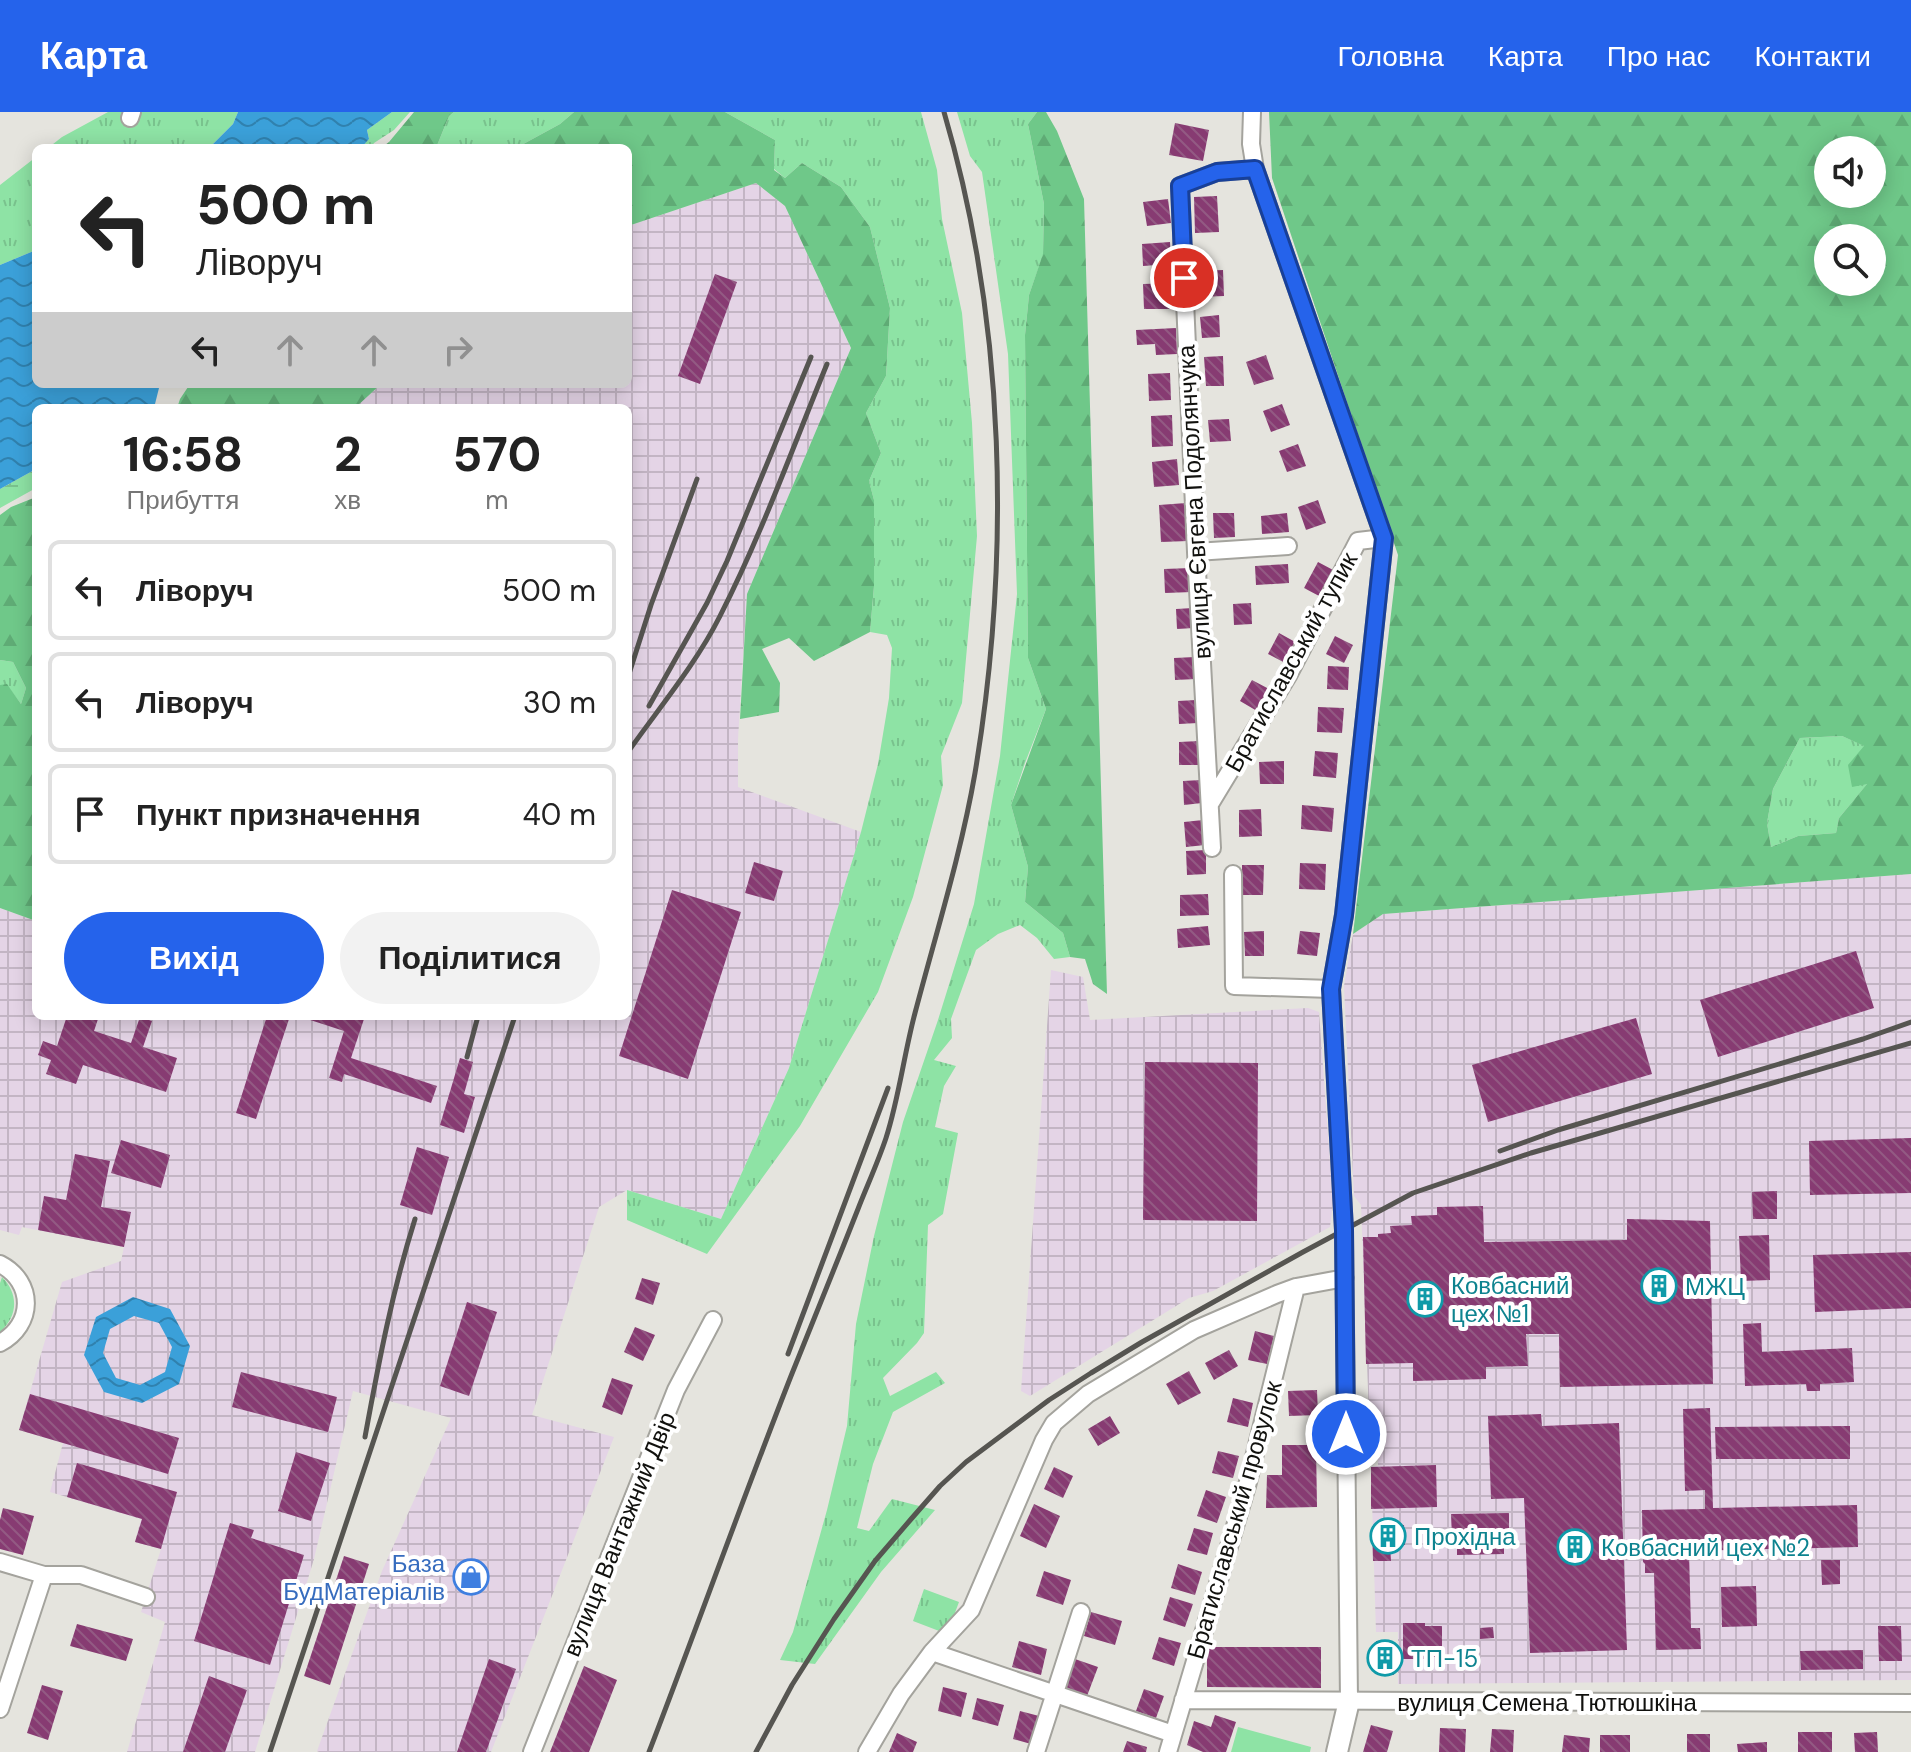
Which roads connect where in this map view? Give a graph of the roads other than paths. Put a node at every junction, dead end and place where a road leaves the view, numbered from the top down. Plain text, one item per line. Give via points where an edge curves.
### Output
1 (1252, 112) edge
2 (1255, 169) junction
3 (1384, 538) junction
4 (1288, 546) dead end
5 (1196, 552) junction
6 (1210, 804) junction
7 (1212, 848) dead end
8 (1233, 874) dead end
9 (1331, 989) junction
10 (0, 1264) edge
11 (1345, 1278) junction
12 (1296, 1287) junction
13 (713, 1320) dead end
14 (0, 1343) edge
15 (0, 1562) edge
16 (44, 1575) junction
17 (146, 1597) dead end
18 (1081, 1612) dead end
19 (932, 1652) junction
20 (1055, 1695) junction
21 (1183, 1700) junction
22 (1349, 1701) junction
23 (1911, 1703) edge
24 (0, 1709) edge
25 (1173, 1734) junction
26 (532, 1752) edge
27 (867, 1752) edge
28 (1036, 1752) edge
29 (1168, 1752) edge
30 (1337, 1752) edge

1 - 2 street
2 - 3 street
2 - 5 street, вулиця Євгена Подолянчука via 1217,172 1180,186
3 - 6 street, Братиславський тупик via 1358,541 1289,674
3 - 9 street via 1344,915
4 - 5 street
5 - 6 street, вулиця Євгена Подолянчука
6 - 7 street, вулиця Євгена Подолянчука
8 - 9 street via 1234,986
9 - 11 street
10 - 14 street via 18,1279 26,1305 17,1331
11 - 12 street
11 - 22 street
12 - 19 street via 1194,1330 1088,1394 1054,1423 971,1610
12 - 21 street, Братиславський провулок via 1247,1486
13 - 26 street, вулиця Вантажний Двір via 676,1390
15 - 16 street
16 - 17 street via 81,1575
16 - 24 street
18 - 20 street
19 - 20 street
19 - 27 street
20 - 25 street
20 - 28 street
21 - 22 street, вулиця Семена Тютюшкіна
21 - 25 street, Братиславський провулок
22 - 23 street, вулиця Семена Тютюшкіна
22 - 30 street
25 - 29 street, Братиславський провулок

